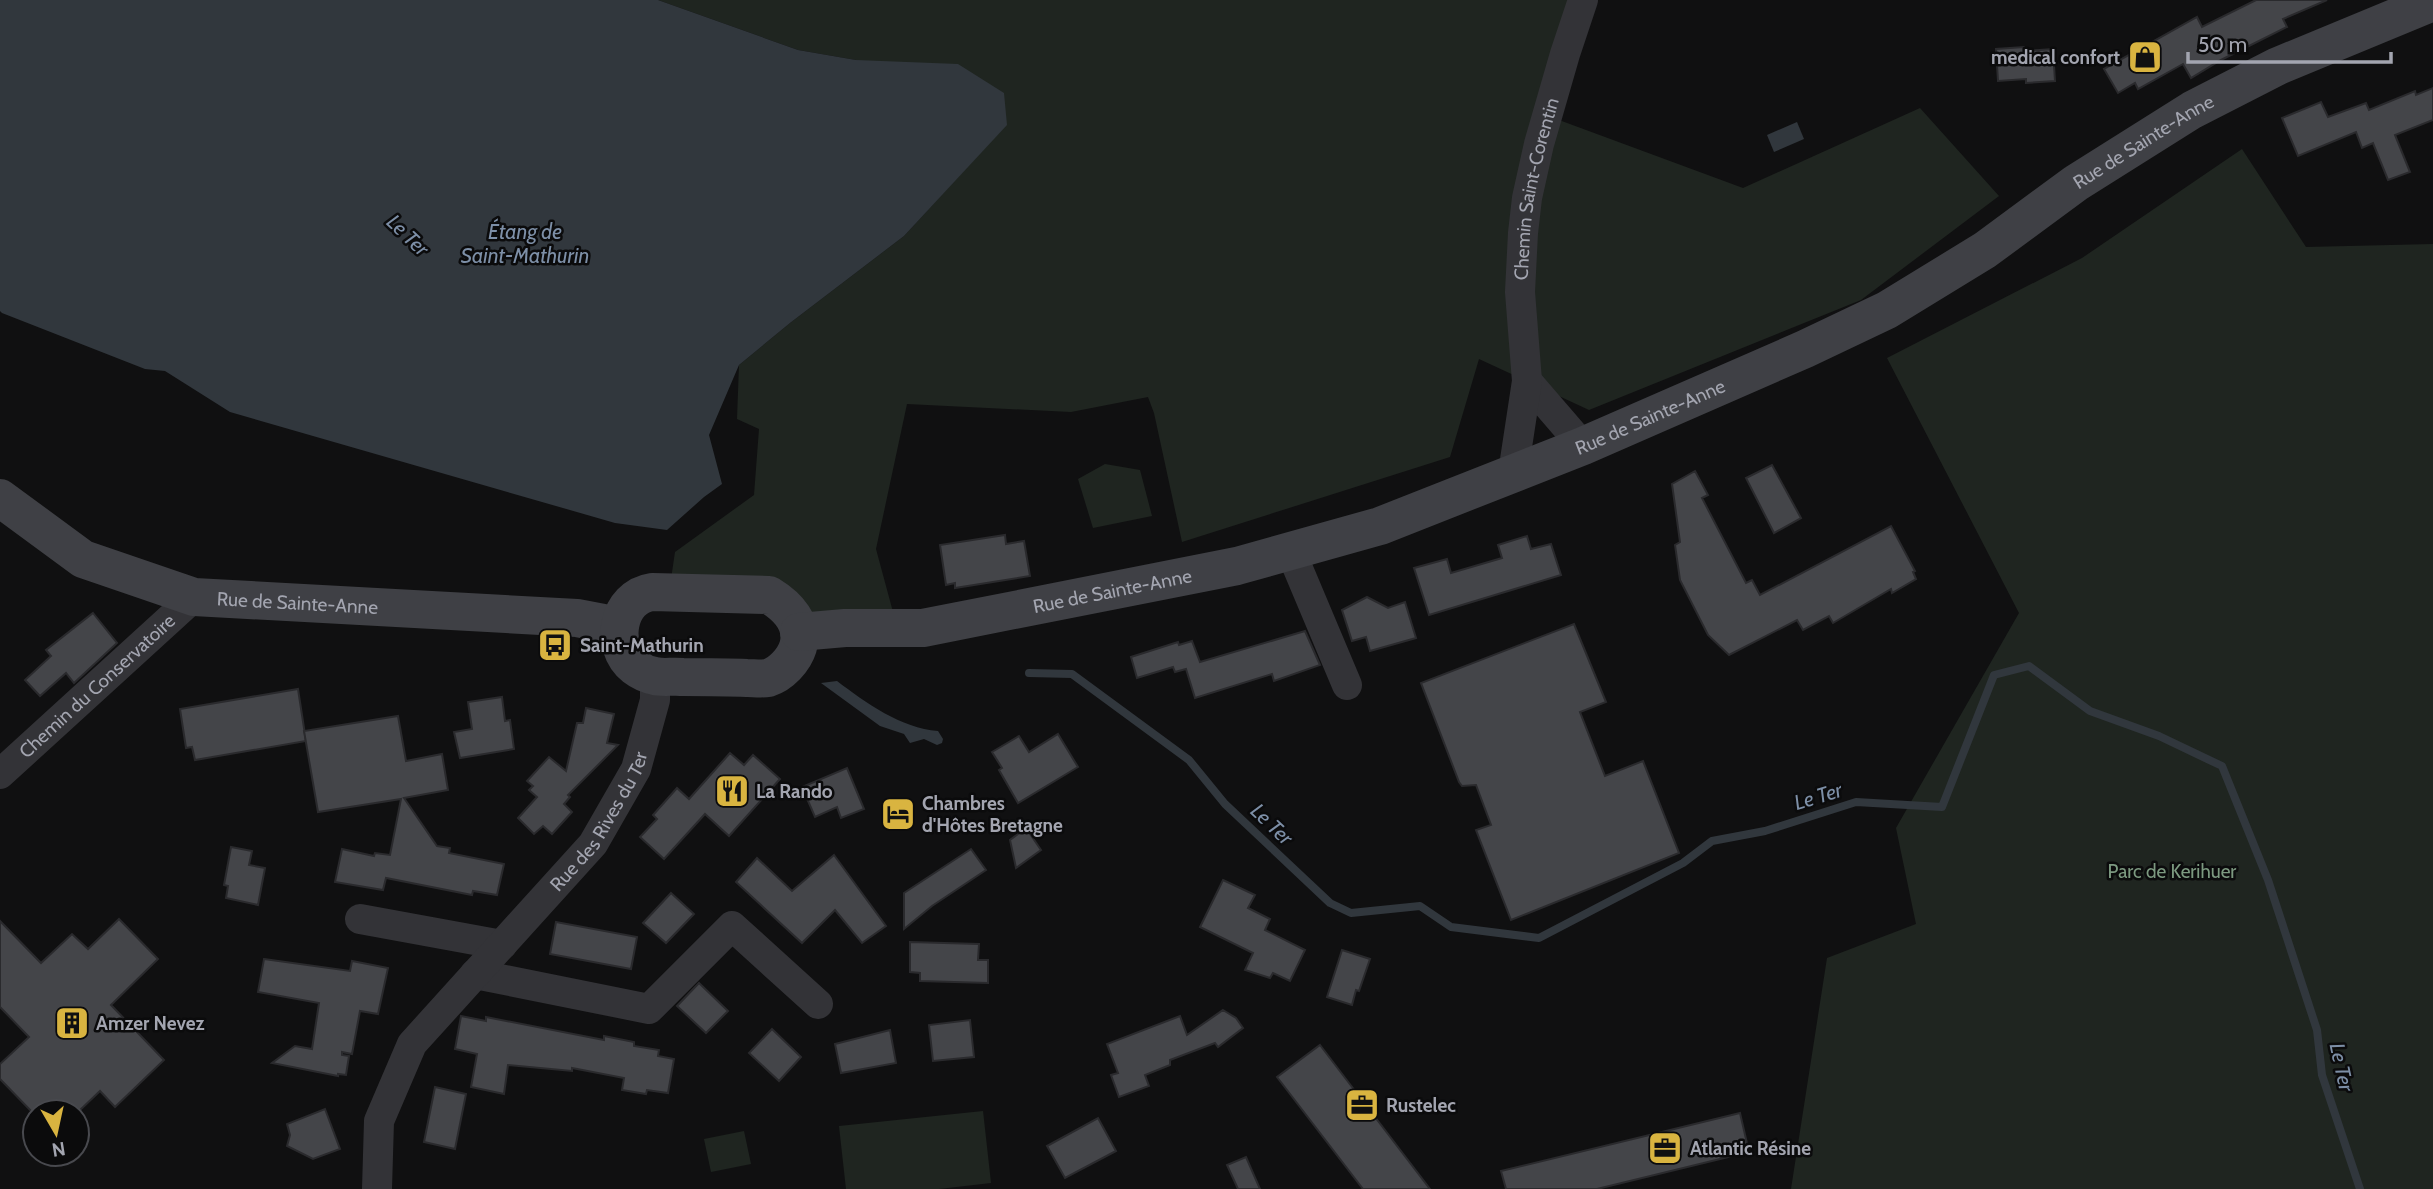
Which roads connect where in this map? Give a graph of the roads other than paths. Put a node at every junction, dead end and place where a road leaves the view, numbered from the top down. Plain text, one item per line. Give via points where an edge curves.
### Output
1 (1583, 0) edge
2 (2431, 2) edge
3 (1527, 381) junction
4 (1583, 446) junction
5 (1513, 473) junction
6 (0, 498) edge
7 (1291, 552) junction
8 (194, 597) junction
9 (619, 625) junction
10 (799, 632) junction
11 (655, 676) junction
12 (1347, 685) dead end
13 (0, 774) edge
14 (360, 919) dead end
15 (502, 945) junction
16 (475, 974) junction
17 (818, 1004) dead end
18 (377, 1189) edge

1 - 3 street, Chemin Saint-Corentin via 1527,198 1520,292
2 - 4 street, Rue de Sainte-Anne via 2278,66 2192,110 2076,183 1985,250 1887,310
3 - 4 street
3 - 5 street, Chemin Saint-Corentin
4 - 5 street, Rue de Sainte-Anne
5 - 7 street, Rue de Sainte-Anne via 1380,526
6 - 8 street, Rue de Sainte-Anne via 83,559
7 - 10 street, Rue de Sainte-Anne via 923,628
7 - 12 street
8 - 9 street, Rue de Sainte-Anne via 577,618
8 - 13 street, Chemin du Conservatoire
9 - 10 street via 639,594 718,593 769,595 791,613
9 - 11 street via 626,656 636,668
10 - 11 street via 792,659 769,678
11 - 15 street, Rue des Rives du Ter via 655,700 630,780 593,844
14 - 15 street
15 - 16 street, Rue des Rives du Ter
16 - 17 street via 649,1009 732,926
16 - 18 street, Rue des Rives du Ter via 412,1044 379,1121

